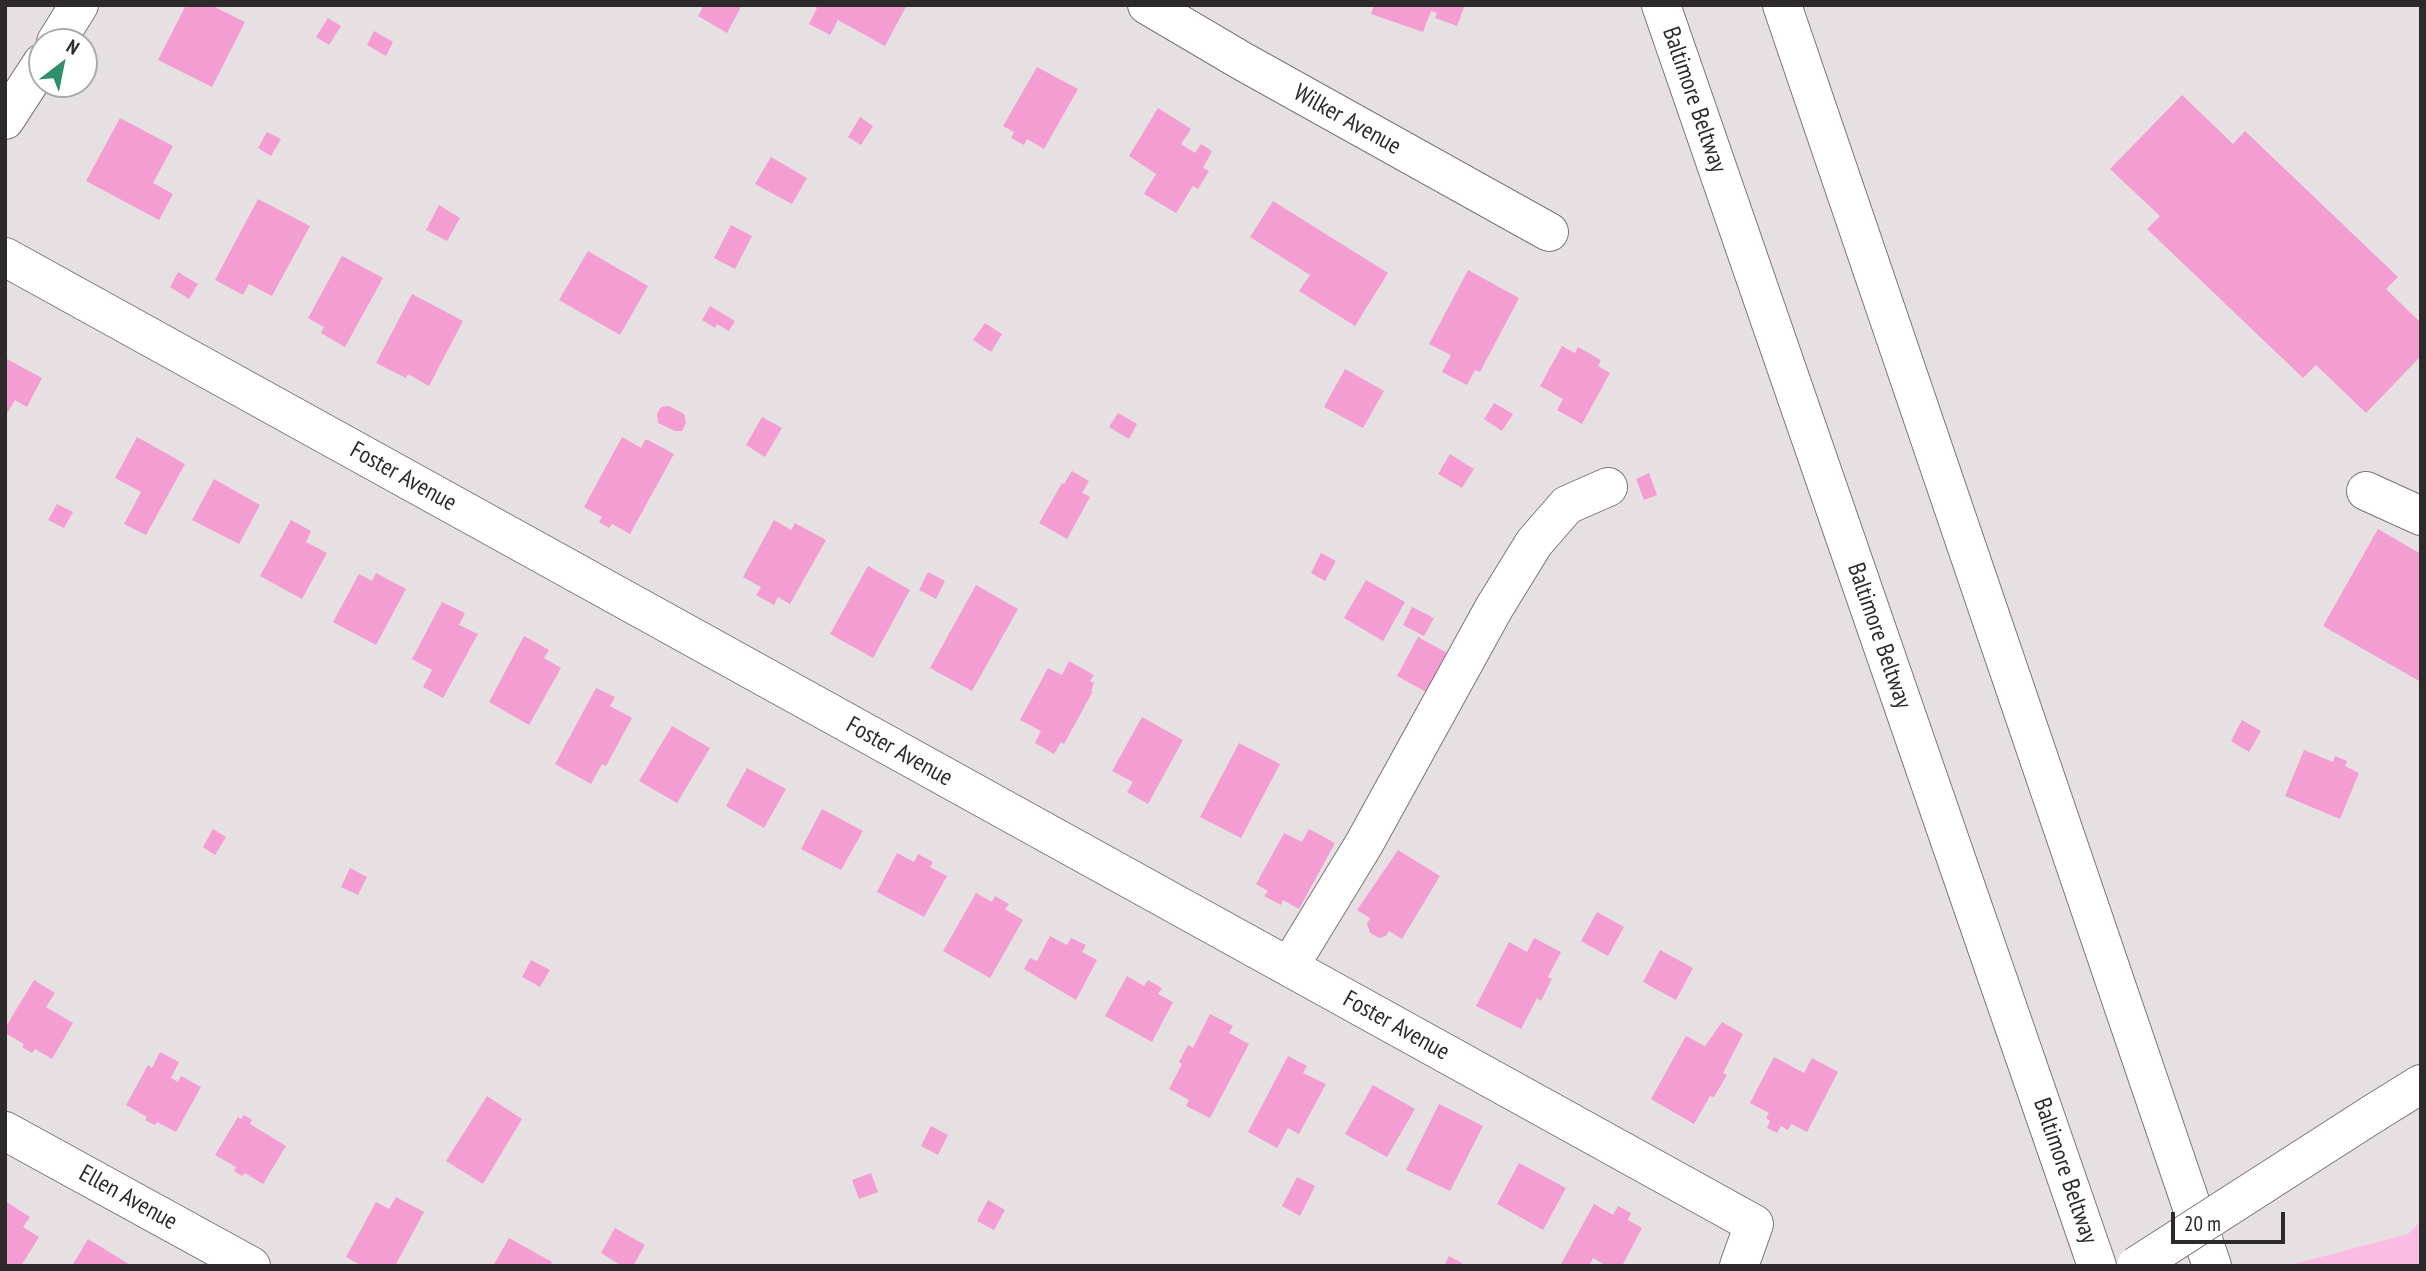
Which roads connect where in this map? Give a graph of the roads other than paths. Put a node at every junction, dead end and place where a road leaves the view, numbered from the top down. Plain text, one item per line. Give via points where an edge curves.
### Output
1 (79, 5) edge
2 (1147, 5) edge
3 (1661, 5) edge
4 (1782, 5) edge
5 (65, 28) edge
6 (28, 85) edge
7 (5, 121) edge
8 (1549, 232) dead end
9 (5, 257) edge
10 (1608, 487) dead end
11 (2367, 491) dead end
12 (2421, 516) edge
13 (1289, 967) junction
14 (2421, 1084) edge
15 (5, 1131) edge
16 (251, 1266) edge
17 (1739, 1266) edge
18 (2097, 1266) edge
19 (2136, 1266) edge
20 (2212, 1266) edge

1 - 5 main road
2 - 8 main road, Wilker Avenue
3 - 18 main road, Baltimore Beltway
4 - 20 main road
6 - 7 main road
9 - 13 main road, Foster Avenue
10 - 13 main road via 1567,506 1534,543
11 - 12 main road
13 - 17 main road, Foster Avenue via 1754,1224
14 - 19 main road, bridge
15 - 16 main road, Ellen Avenue

